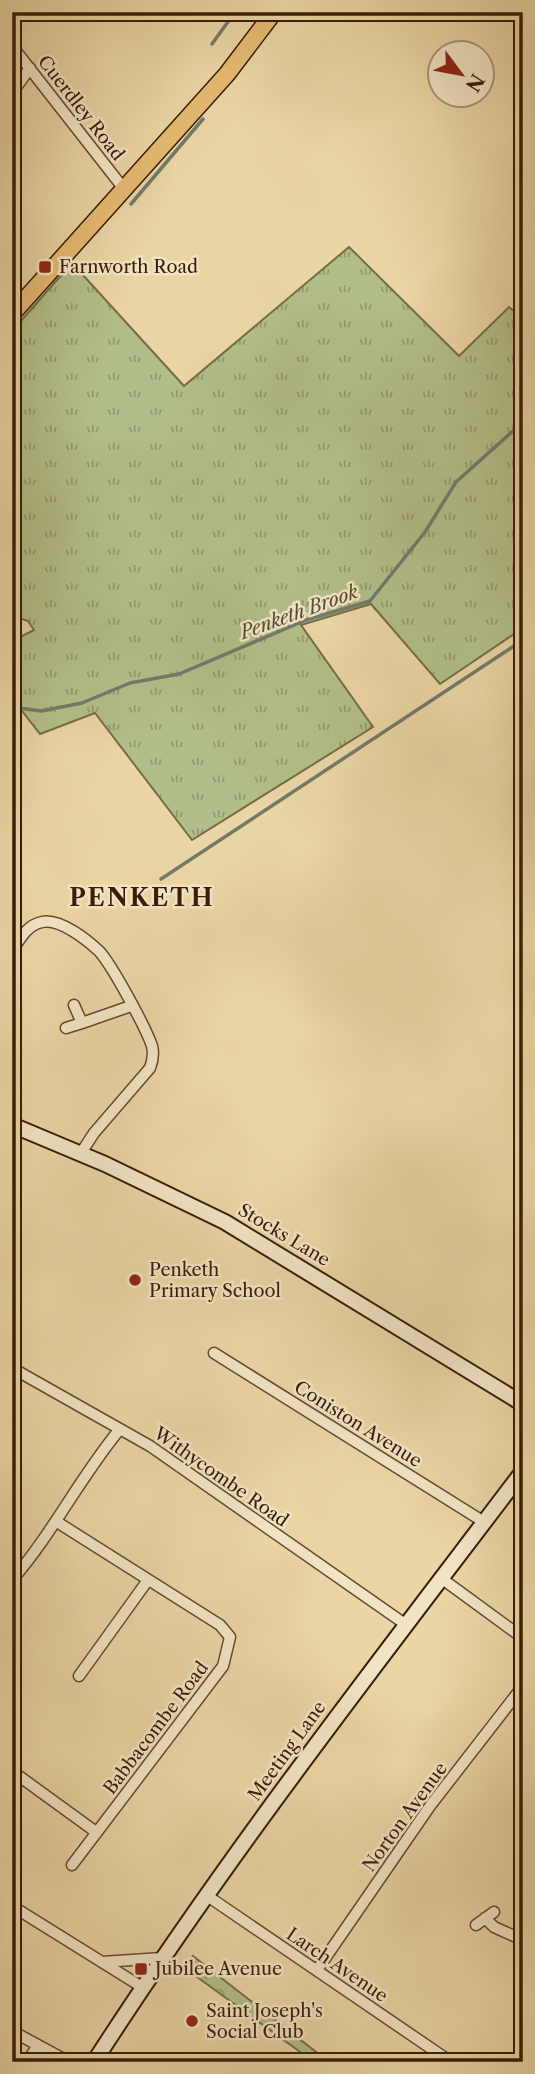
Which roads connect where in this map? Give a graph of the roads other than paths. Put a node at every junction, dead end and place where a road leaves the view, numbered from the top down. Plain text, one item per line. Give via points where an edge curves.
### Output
1 (274, 12) edge
2 (12, 46) edge
3 (30, 68) junction
4 (12, 93) edge
5 (124, 189) junction
6 (12, 314) edge
7 (12, 951) edge
8 (74, 1005) dead end
9 (131, 1006) junction
10 (82, 1023) junction
11 (66, 1028) dead end
12 (12, 1125) edge
13 (81, 1153) junction
14 (215, 1353) dead end
15 (12, 1368) edge
16 (523, 1405) edge
17 (120, 1429) junction
18 (523, 1471) edge
19 (57, 1522) junction
20 (484, 1522) junction
21 (441, 1578) junction
22 (12, 1580) edge
23 (148, 1580) junction
24 (404, 1624) junction
25 (523, 1639) edge
26 (79, 1676) dead end
27 (523, 1686) edge
28 (12, 1770) edge
29 (96, 1832) junction
30 (72, 1866) dead end
31 (206, 1895) junction
32 (12, 1906) edge
33 (485, 1918) dead end
34 (523, 1940) edge
35 (162, 1958) junction
36 (101, 1962) junction
37 (317, 1970) junction
38 (142, 1987) junction
39 (12, 2031) edge
40 (38, 2045) junction
41 (27, 2062) edge
42 (69, 2062) edge
43 (94, 2062) edge
44 (451, 2062) edge

1 - 5 main road via 228,74
2 - 3 street, Cuerdley Road
3 - 4 street
3 - 5 street, Cuerdley Road
5 - 6 main road
7 - 9 street via 28,928 57,923 100,952
8 - 10 street
9 - 10 street
9 - 13 street via 151,1044 153,1060
10 - 11 street
12 - 13 street, Stocks Lane
13 - 16 street, Stocks Lane via 225,1222
14 - 20 street, Coniston Avenue
15 - 17 street, Withycombe Road
17 - 19 street
17 - 24 street, Withycombe Road
18 - 20 street, Meeting Lane
19 - 22 street
19 - 23 street, Babbacombe Road
20 - 21 street, Meeting Lane
21 - 24 street, Meeting Lane
21 - 25 street
23 - 26 street
23 - 29 street, Babbacombe Road via 220,1625 230,1637 229,1651 223,1666
24 - 31 street, Meeting Lane
27 - 37 street, Norton Avenue via 430,1806
28 - 29 street
29 - 30 street, Babbacombe Road
31 - 35 street, Meeting Lane
31 - 37 street, Larch Avenue
32 - 36 street
33 - 34 street
35 - 36 street
35 - 38 street, Meeting Lane
36 - 38 street
37 - 44 street, Larch Avenue
38 - 43 street, Meeting Lane
39 - 40 street
40 - 41 street
40 - 42 street

